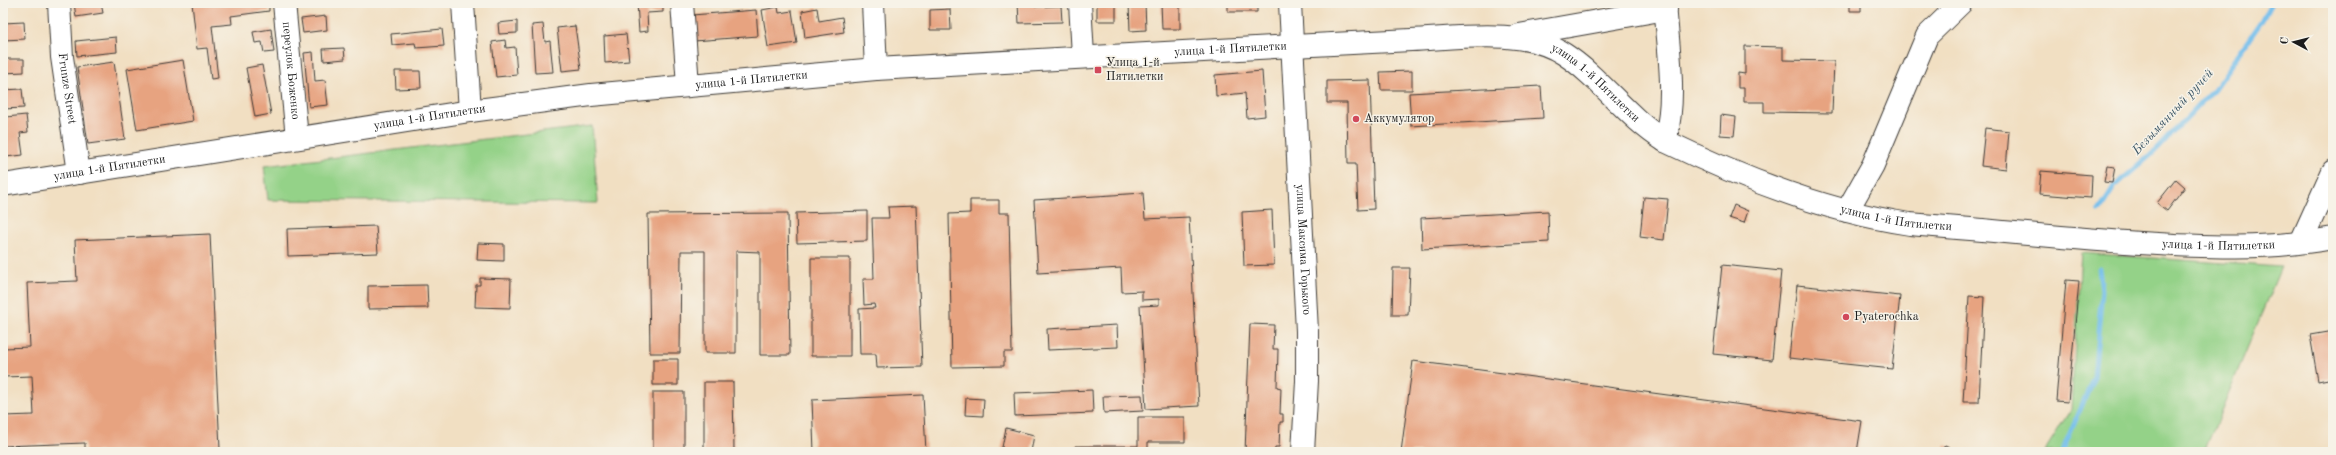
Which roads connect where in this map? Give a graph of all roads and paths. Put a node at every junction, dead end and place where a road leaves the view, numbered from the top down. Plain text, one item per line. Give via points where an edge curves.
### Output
1 (58, 3) edge
2 (284, 3) edge
3 (463, 3) edge
4 (682, 3) edge
5 (873, 3) edge
6 (1080, 3) edge
7 (1290, 3) edge
8 (1961, 3) edge
9 (1666, 6) edge
10 (1507, 37) junction
11 (1293, 46) junction
12 (1083, 56) junction
13 (876, 69) junction
14 (688, 85) junction
15 (470, 111) junction
16 (297, 138) junction
17 (1664, 141) junction
18 (2333, 171) edge
19 (79, 173) junction
20 (3, 185) edge
21 (1847, 211) junction
22 (2333, 238) edge
23 (2301, 242) junction
24 (1303, 452) edge

1 - 19 street, Frunze Street via 62,57
2 - 16 street, переулок Боженко
3 - 15 street
4 - 14 street
5 - 13 street
6 - 12 street
7 - 11 street, улица Максима Горького
8 - 21 street via 1927,36 1873,165
9 - 10 street, улица 1-й Пятилетки
9 - 17 street via 1672,101
10 - 11 street, улица 1-й Пятилетки
10 - 17 street, улица 1-й Пятилетки via 1550,46 1564,54 1643,126
11 - 12 street, улица 1-й Пятилетки
11 - 24 street, улица Максима Горького via 1306,331 1307,381
12 - 13 street, улица 1-й Пятилетки
13 - 14 street, улица 1-й Пятилетки
14 - 15 street, улица 1-й Пятилетки via 591,94
15 - 16 street, улица 1-й Пятилетки
16 - 19 street, улица 1-й Пятилетки
17 - 21 street, улица 1-й Пятилетки via 1782,189
18 - 23 street
19 - 20 street, улица 1-й Пятилетки
21 - 23 street, улица 1-й Пятилетки via 1910,224 2114,241 2242,247
22 - 23 street, улица 1-й Пятилетки

